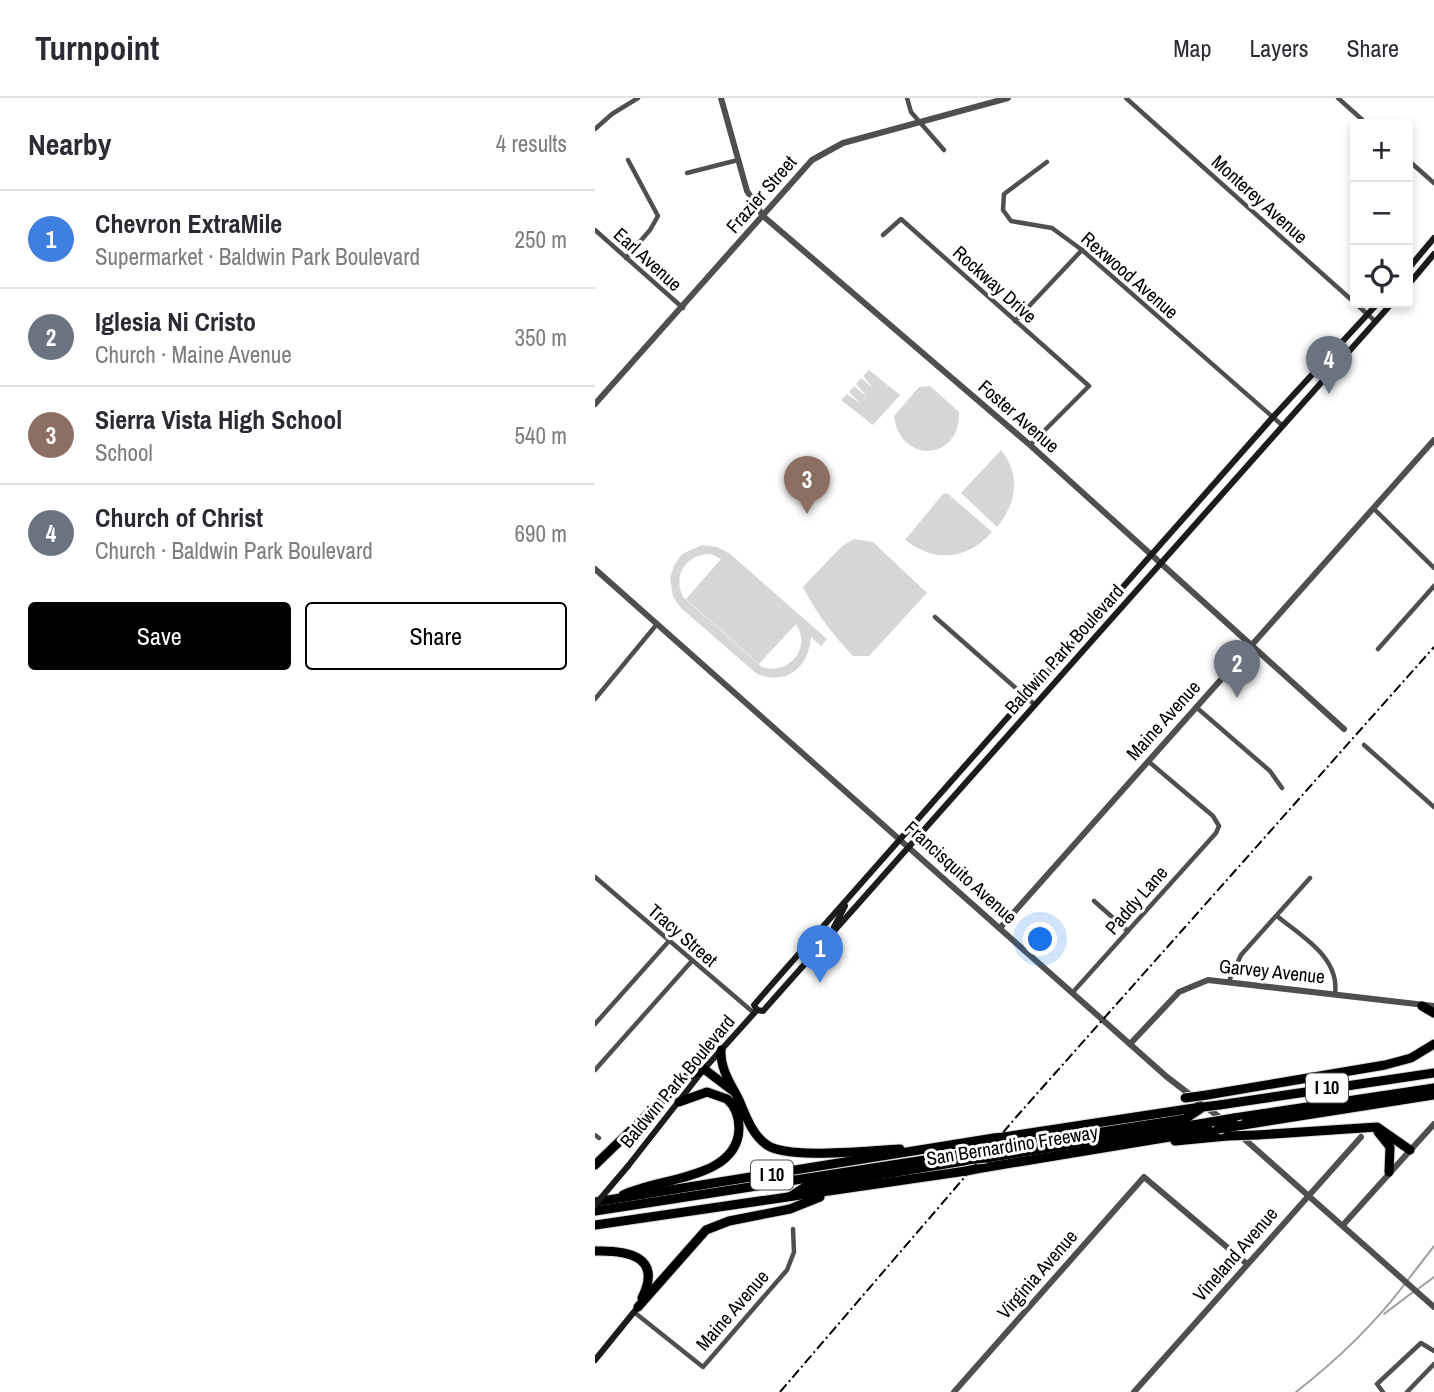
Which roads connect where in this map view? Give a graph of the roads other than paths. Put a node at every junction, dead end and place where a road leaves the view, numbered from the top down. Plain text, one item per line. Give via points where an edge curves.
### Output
1 (638, 98) edge
2 (721, 98) edge
3 (907, 98) edge
4 (1008, 98) edge
5 (1126, 98) edge
6 (1338, 98) edge
7 (1361, 119) edge
8 (918, 121) junction
9 (595, 129) edge
10 (944, 150) dead end
11 (628, 160) dead end
12 (739, 160) junction
13 (1047, 162) dead end
14 (1413, 164) edge
15 (687, 173) dead end
16 (1434, 183) edge
17 (763, 216) junction
18 (595, 230) edge
19 (883, 235) dead end
20 (1434, 238) edge
21 (1082, 250) junction
22 (1434, 254) edge
23 (625, 258) junction
24 (1413, 263) edge
25 (1413, 279) edge
26 (683, 308) junction
27 (1373, 308) edge
28 (1388, 308) edge
29 (1368, 314) junction
30 (1015, 321) junction
31 (1376, 322) junction
32 (595, 404) edge
33 (1273, 417) junction
34 (1283, 426) junction
35 (1434, 440) edge
36 (1030, 445) junction
37 (1374, 509) junction
38 (1150, 556) junction
39 (1160, 566) junction
40 (1434, 568) edge
41 (595, 569) edge
42 (1434, 586) edge
43 (935, 617) dead end
44 (658, 624) junction
45 (1250, 646) junction
46 (1378, 649) dead end
47 (1026, 695) junction
48 (595, 699) edge
49 (1034, 704) junction
50 (1196, 707) junction
51 (1344, 729) dead end
52 (1364, 745) dead end
53 (1148, 760) junction
54 (1282, 788) dead end
55 (1434, 807) edge
56 (902, 840) junction
57 (910, 848) junction
58 (595, 877) edge
59 (1310, 878) dead end
60 (1094, 901) dead end
61 (845, 904) junction
62 (1277, 916) junction
63 (1000, 928) junction
64 (1128, 931) junction
65 (828, 938) junction
66 (669, 941) junction
67 (691, 962) junction
68 (1229, 981) junction
69 (1073, 992) junction
70 (1335, 994) junction
71 (1422, 1006) junction
72 (1434, 1006) edge
73 (755, 1012) junction
74 (1434, 1013) edge
75 (595, 1024) edge
76 (1130, 1044) junction
77 (1434, 1044) edge
78 (721, 1050) junction
79 (704, 1069) junction
80 (595, 1070) edge
81 (1434, 1073) edge
82 (1434, 1088) edge
83 (734, 1092) junction
84 (1434, 1095) edge
85 (679, 1102) junction
86 (1199, 1109) junction
87 (1167, 1113) junction
88 (1434, 1124) edge
89 (1214, 1125) junction
90 (1370, 1127) junction
91 (1361, 1137) dead end
92 (1135, 1144) junction
93 (930, 1149) junction
94 (1409, 1150) junction
95 (983, 1157) junction
96 (595, 1165) edge
97 (1389, 1172) junction
98 (835, 1191) junction
99 (1308, 1195) junction
100 (615, 1199) junction
101 (786, 1199) junction
102 (595, 1204) edge
103 (595, 1211) edge
104 (595, 1225) edge
105 (1342, 1225) junction
106 (793, 1229) dead end
107 (595, 1251) edge
108 (1247, 1264) junction
109 (1434, 1307) edge
110 (636, 1309) junction
111 (1434, 1349) edge
112 (595, 1360) edge
113 (1434, 1364) edge
114 (954, 1392) edge
115 (1134, 1392) edge
116 (1383, 1392) edge
117 (1408, 1392) edge

1 - 9 street
2 - 12 street, Foster Avenue
3 - 8 street
4 - 8 street, Frazier Street
5 - 29 street, Monterey Avenue
6 - 7 street
8 - 10 street
8 - 17 street, Frazier Street via 825,150
11 - 23 street via 658,216
12 - 15 street
12 - 17 street, Foster Avenue via 747,191
13 - 21 street, Rexwood Avenue via 1004,194 1003,210 1011,221 1052,228
14 - 16 street
17 - 26 street, Frazier Street
17 - 36 street, Foster Avenue
18 - 23 street, Earl Avenue
19 - 30 street, Rockway Drive via 901,219
20 - 24 main road
21 - 30 street
21 - 33 street, Rexwood Avenue
22 - 25 main road
23 - 26 street, Earl Avenue
26 - 32 street, Frazier Street
27 - 29 main road, Baldwin Park Boulevard
28 - 31 main road, Baldwin Park Boulevard
29 - 31 street, Monterey Avenue
29 - 33 main road, Baldwin Park Boulevard
30 - 36 street, Rockway Drive via 1089,386
31 - 34 main road, Baldwin Park Boulevard
33 - 34 street, Rexwood Avenue
33 - 38 main road, Baldwin Park Boulevard
34 - 39 main road, Baldwin Park Boulevard
35 - 37 street, Maine Avenue
36 - 38 street, Foster Avenue
37 - 40 street
37 - 45 street, Maine Avenue
38 - 39 street, Foster Avenue
38 - 47 main road, Baldwin Park Boulevard
39 - 45 street, Foster Avenue
39 - 49 main road, Baldwin Park Boulevard
41 - 44 street, Francisquito Avenue
42 - 46 street
43 - 47 street
44 - 48 street
44 - 56 street, Francisquito Avenue
45 - 50 street, Maine Avenue
45 - 51 street, Foster Avenue
47 - 49 street
47 - 56 main road, Baldwin Park Boulevard
49 - 57 main road, Baldwin Park Boulevard
50 - 53 street, Maine Avenue
50 - 54 street via 1270,771
52 - 55 street
53 - 63 street, Maine Avenue
53 - 64 street, Paddy Lane via 1219,826
56 - 57 street, Francisquito Avenue
56 - 61 main road, Baldwin Park Boulevard
57 - 63 street, Francisquito Avenue
57 - 65 main road, Baldwin Park Boulevard
58 - 66 street, Tracy Street
59 - 62 street
60 - 64 street
61 - 65 main road
61 - 73 main road, Baldwin Park Boulevard via 754,1005
62 - 68 street via 1241,955
62 - 70 street via 1326,957 1336,979
63 - 69 street, Francisquito Avenue
64 - 69 street, Paddy Lane
65 - 73 main road, Baldwin Park Boulevard via 763,1012
66 - 67 street, Tracy Street
66 - 75 street
67 - 73 street, Tracy Street
67 - 80 street
68 - 70 street, Garvey Avenue
68 - 76 street, Garvey Avenue via 1208,980 1185,988
69 - 76 street, Francisquito Avenue
70 - 71 street, Garvey Avenue
71 - 72 street, Garvey Avenue
71 - 74 highway
73 - 78 main road, Baldwin Park Boulevard
76 - 99 street, Francisquito Avenue
77 - 87 highway, bridge via 1411,1058 1385,1065 1185,1098
78 - 79 main road, Baldwin Park Boulevard
78 - 83 highway
79 - 83 highway
79 - 85 main road, Baldwin Park Boulevard
79 - 96 highway via 686,1077
81 - 86 highway, San Bernardino Freeway / I 10, bridge
82 - 89 highway, bridge via 1234,1118
83 - 93 highway via 755,1133 776,1150
84 - 89 highway, San Bernardino Freeway / I 10, bridge via 1243,1125
85 - 100 highway via 712,1092 732,1103 739,1131 729,1156 716,1167 642,1186
85 - 102 main road, Baldwin Park Boulevard, bridge
86 - 87 highway, San Bernardino Freeway / I 10
86 - 95 highway via 1185,1119
87 - 93 highway, San Bernardino Freeway / I 10
88 - 94 street
89 - 92 highway, San Bernardino Freeway / I 10
89 - 95 highway
90 - 92 highway, bridge
90 - 94 highway via 1387,1132
90 - 97 highway via 1390,1147
91 - 99 street, Vineland Avenue
92 - 95 highway, San Bernardino Freeway / I 10
93 - 100 highway, San Bernardino Freeway / I 10
94 - 97 street
95 - 98 highway, San Bernardino Freeway / I 10, bridge via 966,1171
95 - 101 highway via 805,1187
95 - 103 highway
97 - 105 street
98 - 101 highway, San Bernardino Freeway / I 10
98 - 110 highway via 790,1209 706,1230
99 - 105 street, Francisquito Avenue
99 - 108 street, Vineland Avenue
100 - 102 highway, San Bernardino Freeway / I 10
101 - 104 highway, San Bernardino Freeway / I 10
105 - 109 street, Francisquito Avenue
106 - 110 street, Maine Avenue via 794,1252 787,1270 703,1367
107 - 110 highway via 624,1251 642,1261 647,1279
108 - 114 street, Virginia Avenue via 1144,1177
108 - 115 street, Vineland Avenue
110 - 112 main road
111 - 116 street via 1420,1343 1377,1384
113 - 117 street

